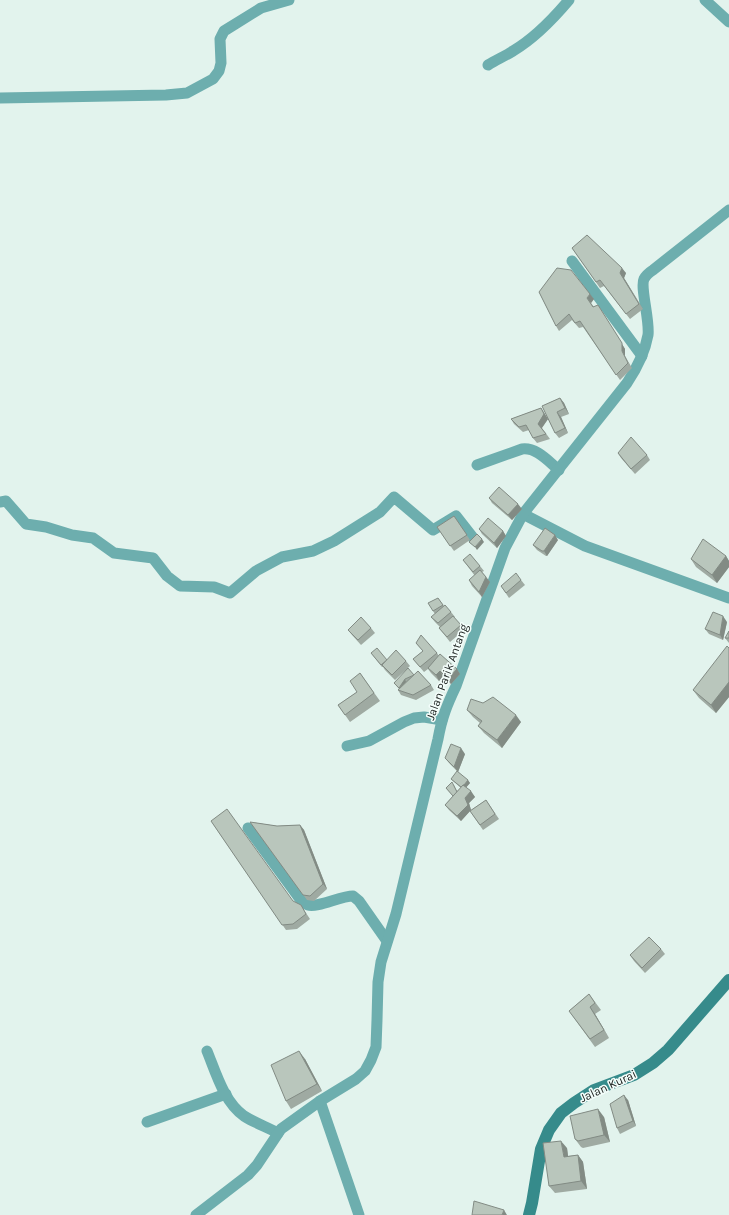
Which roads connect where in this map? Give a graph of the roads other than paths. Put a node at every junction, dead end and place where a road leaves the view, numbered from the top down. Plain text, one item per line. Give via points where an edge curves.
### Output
1 (290, 0) edge
2 (569, 0) edge
3 (705, 0) edge
4 (729, 22) edge
5 (488, 65) dead end
6 (0, 98) edge
7 (729, 210) edge
8 (572, 261) dead end
9 (642, 356) junction
10 (477, 466) dead end
11 (559, 470) junction
12 (0, 502) edge
13 (524, 514) junction
14 (474, 539) edge
15 (729, 598) edge
16 (442, 720) junction
17 (347, 746) dead end
18 (248, 828) dead end
19 (387, 941) junction
20 (729, 980) edge
21 (207, 1051) dead end
22 (226, 1094) junction
23 (320, 1101) junction
24 (147, 1122) dead end
25 (278, 1133) junction
26 (196, 1215) edge
27 (359, 1215) edge
28 (529, 1215) edge

1 - 6 street via 260,8 224,31 220,39 219,71 214,79 187,93
2 - 5 street via 532,38
3 - 4 street
7 - 9 street, Jalan Parik Antang via 644,279 648,333
8 - 9 street
9 - 11 street, Jalan Parik Antang via 627,383
10 - 11 street via 528,448
11 - 13 street, Jalan Parik Antang
12 - 14 street via 6,502 26,524 93,538 114,553 154,558 167,576 180,586 214,587 230,593 256,571 282,558 313,551 334,541 380,512 394,497 433,530 456,516
13 - 15 street via 586,546
13 - 16 street, Jalan Parik Antang via 505,548
16 - 17 street via 414,718 369,741
16 - 19 street, Jalan Parik Antang via 398,906
18 - 19 street via 307,905 314,906 353,896
19 - 23 street, Jalan Parik Antang via 378,982 376,1047 371,1060 365,1071 356,1079
20 - 28 street, Jalan Kurai via 668,1050 653,1063 634,1075 594,1090 561,1113 549,1130 541,1149
21 - 22 street
22 - 24 street
22 - 25 street via 243,1115
23 - 25 street, Jalan Parik Antang
23 - 27 street
25 - 26 street, Jalan Parik Antang via 248,1174

